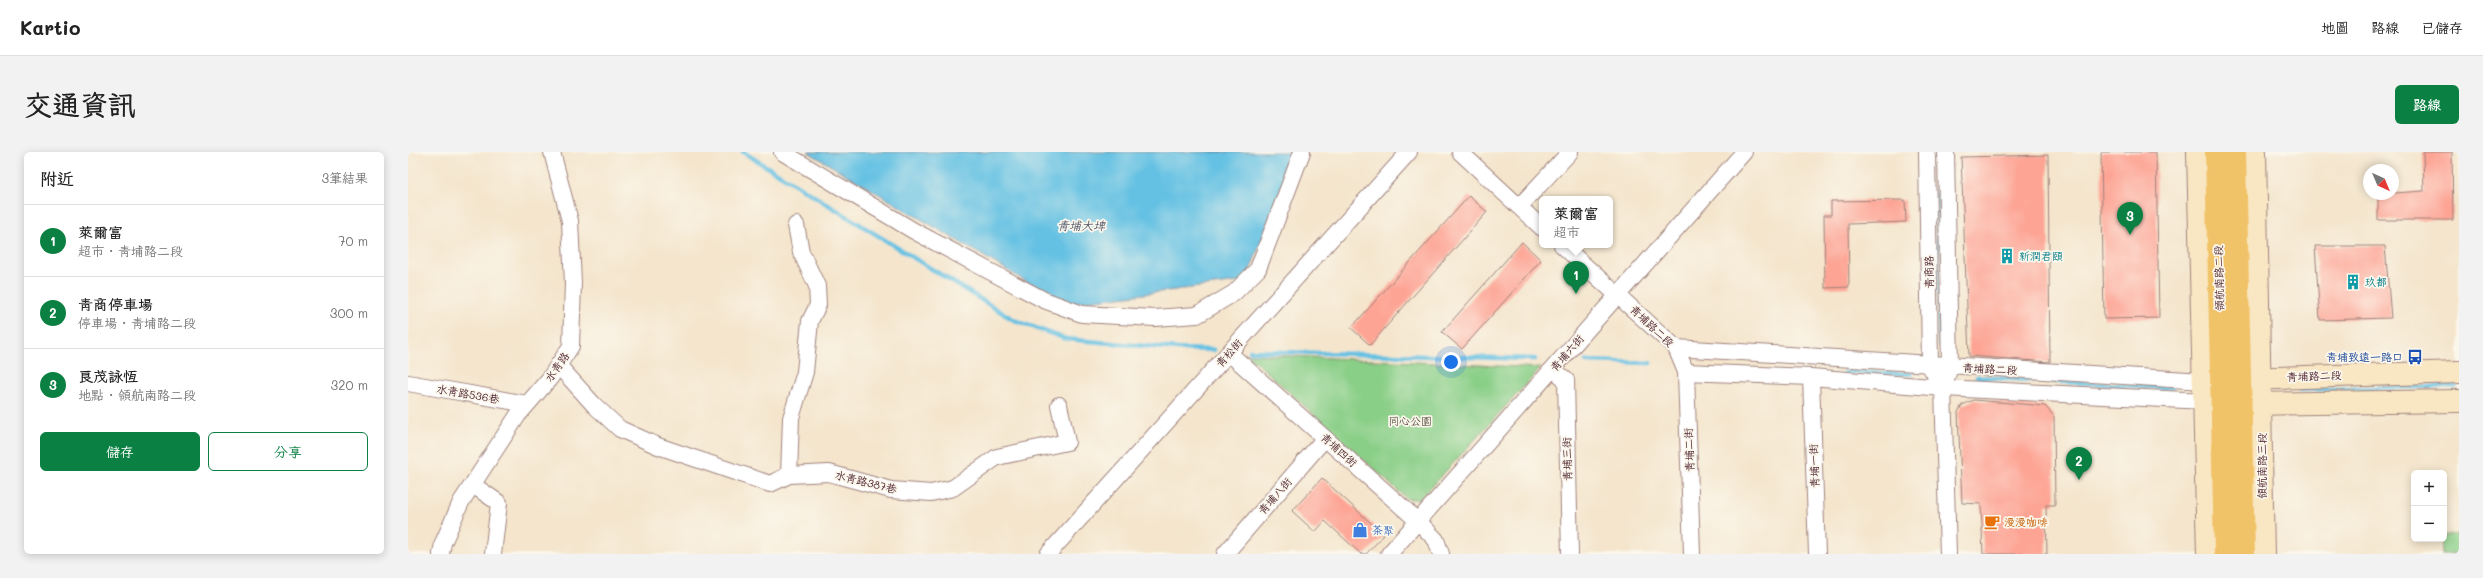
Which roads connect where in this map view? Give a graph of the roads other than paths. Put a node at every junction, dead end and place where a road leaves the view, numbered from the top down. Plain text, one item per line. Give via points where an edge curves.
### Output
1 (552, 152) edge
2 (782, 152) edge
3 (1302, 152) edge
4 (1409, 152) edge
5 (1460, 152) edge
6 (1570, 152) edge
7 (1744, 152) edge
8 (1927, 152) edge
9 (1946, 152) edge
10 (2198, 152) edge
11 (2216, 152) edge
12 (2235, 152) edge
13 (2255, 152) edge
14 (1519, 207) junction
15 (796, 225) dead end
16 (1539, 225) edge
17 (1565, 248) edge
18 (1617, 294) junction
19 (1676, 348) junction
20 (1229, 353) junction
21 (558, 365) junction
22 (1930, 366) junction
23 (1950, 367) junction
24 (1553, 369) junction
25 (1686, 372) junction
26 (2459, 372) edge
27 (1811, 377) junction
28 (408, 383) edge
29 (1943, 388) junction
30 (2232, 392) junction
31 (2459, 402) edge
32 (527, 404) junction
33 (1059, 405) dead end
34 (1325, 438) junction
35 (789, 475) junction
36 (473, 485) junction
37 (1418, 521) junction
38 (441, 554) edge
39 (493, 554) edge
40 (1048, 554) edge
41 (1225, 554) edge
42 (1388, 554) edge
43 (1441, 554) edge
44 (1570, 554) edge
45 (1692, 554) edge
46 (1817, 554) edge
47 (1948, 554) edge
48 (2208, 554) edge
49 (2225, 554) edge
50 (2244, 554) edge
51 (2263, 554) edge

1 - 21 street, 水青路 via 570,222 573,283 571,346
2 - 3 street via 914,231 1044,300 1082,314 1155,318 1197,315 1234,293 1258,269
4 - 20 street, 青松街
5 - 14 street
6 - 14 street
7 - 18 street, 青埔六街
8 - 22 street, 青商路
9 - 23 street, 青商路
10 - 30 street, 領航南路二段
11 - 30 main road, 領航南路二段
12 - 30 main road, 領航南路二段
13 - 30 street
14 - 16 street
15 - 35 street via 801,252 817,286 818,305 810,321 805,372 791,418
17 - 18 street, 青埔路二段
18 - 19 street, 青埔路二段
18 - 24 street, 青埔六街
19 - 22 street, 青埔路二段
19 - 25 street, 青埔二街
20 - 34 street, 青埔四街
20 - 40 street, 青松街
21 - 32 street, 水青路
21 - 35 street, 水青路387巷 via 620,429 658,446 770,484
22 - 23 street, 青埔路二段
22 - 29 street, 青商路
23 - 29 street, 青商路
23 - 30 street, 青埔路二段
24 - 37 street, 青埔六街
24 - 44 street, 青埔三街 via 1566,380
25 - 27 street, 青埔路二段
25 - 45 street, 青埔二街
26 - 30 street, 青埔路二段
27 - 29 street, 青埔路二段
27 - 46 street, 青埔一街
28 - 32 street, 水青路536巷
29 - 30 street, 青埔路二段
29 - 47 street, 青商路
30 - 31 street, 青埔路二段
30 - 48 street
30 - 49 main road
30 - 50 main road, 領航南路三段
30 - 51 street, 領航南路三段
32 - 36 street, 水青路
33 - 35 street, 水青路387巷 via 1067,442 997,456 953,488 931,493 891,490 829,473
34 - 37 street, 青埔四街
34 - 41 street, 青埔八街
36 - 38 street, 水青路 via 442,543
36 - 39 street via 498,503
37 - 42 street, 青埔六街
37 - 43 street, 青埔四街 via 1436,540

